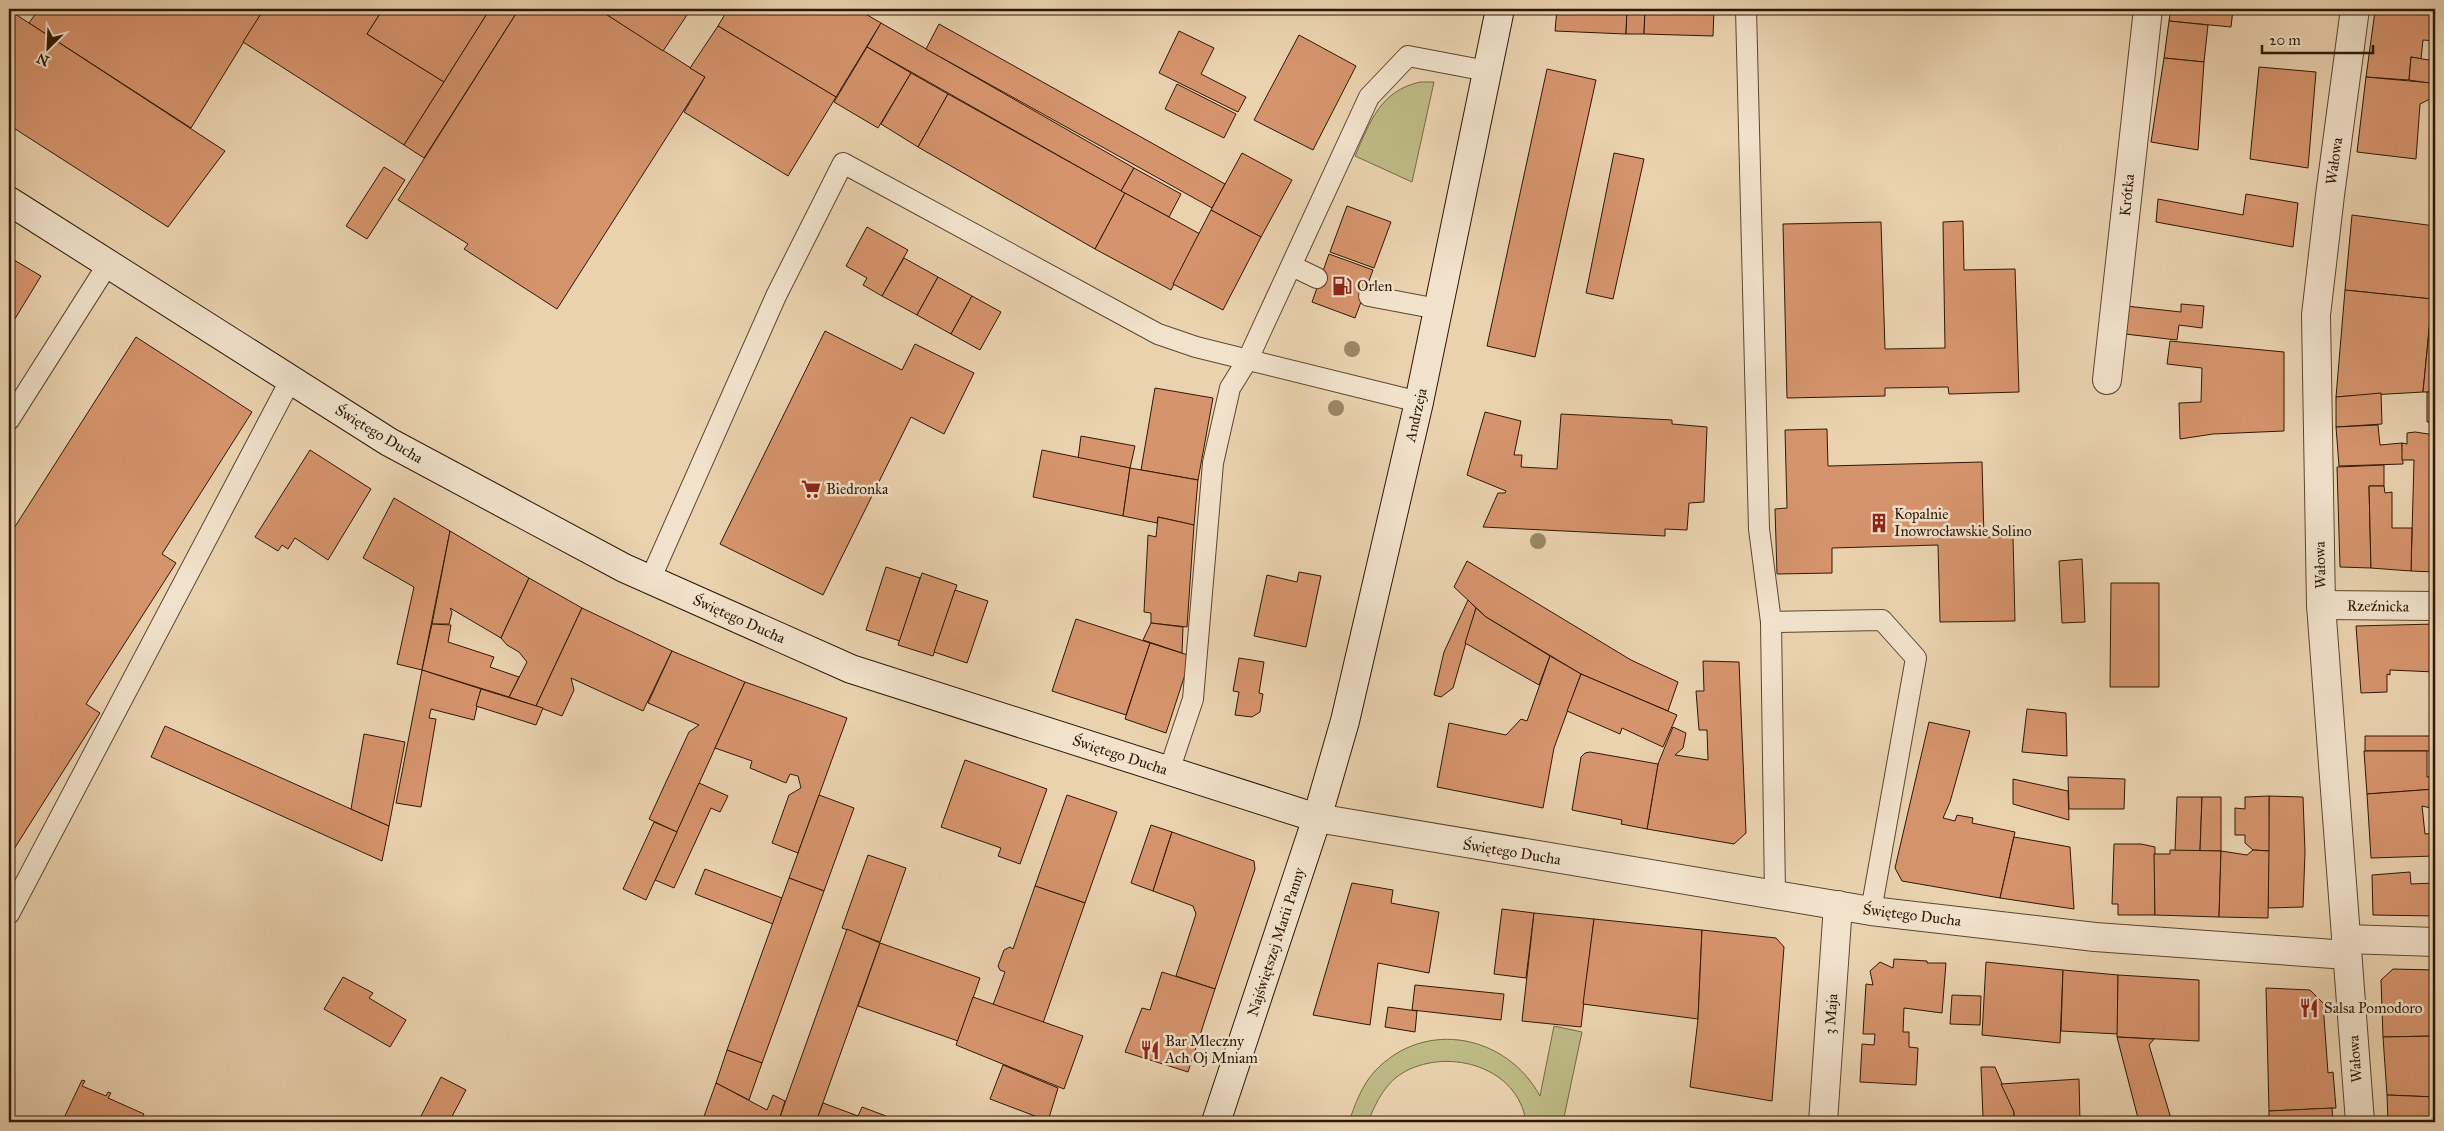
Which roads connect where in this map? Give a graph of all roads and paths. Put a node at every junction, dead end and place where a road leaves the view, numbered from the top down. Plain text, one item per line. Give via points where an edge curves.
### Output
1 (1500, 9) edge
2 (1746, 9) edge
3 (2148, 9) edge
4 (2355, 9) edge
5 (1487, 71) junction
6 (9, 201) edge
7 (108, 264) junction
8 (1292, 266) junction
9 (1317, 278) dead end
10 (1369, 296) dead end
11 (1438, 308) junction
12 (1248, 359) junction
13 (291, 379) junction
14 (2107, 380) dead end
15 (1419, 402) junction
16 (9, 420) edge
17 (650, 580) junction
18 (2321, 605) junction
19 (2435, 606) edge
20 (1771, 622) junction
21 (1169, 771) junction
22 (1316, 818) junction
23 (1775, 894) junction
24 (1838, 906) junction
25 (1871, 910) junction
26 (9, 914) edge
27 (2435, 942) edge
28 (2347, 947) junction
29 (1216, 1122) edge
30 (1823, 1122) edge
31 (2360, 1122) edge

1 - 5 street, Andrzeja
2 - 20 lane via 1759,529
3 - 14 street, Krótka
4 - 18 street, Wałowa via 2316,315
5 - 8 lane via 1408,56 1369,97
5 - 11 street, Andrzeja
6 - 7 street, Świętego Ducha
7 - 13 street, Świętego Ducha
7 - 16 lane
8 - 9 lane
8 - 12 lane
10 - 11 lane
11 - 15 street, Andrzeja
12 - 15 lane
12 - 17 lane via 1158,334 843,163 776,296
12 - 21 lane via 1230,388 1213,462 1193,699
13 - 17 street, Świętego Ducha via 389,442
13 - 26 lane
15 - 22 street, Andrzeja via 1345,721
17 - 21 street, Świętego Ducha via 851,669
18 - 19 street, Rzeźnicka
18 - 28 street, Wałowa
20 - 23 lane
20 - 25 lane via 1882,620 1916,658
21 - 22 street, Świętego Ducha
22 - 23 street, Świętego Ducha
22 - 29 street, Najświętszej Marii Panny
23 - 24 street, Świętego Ducha
24 - 25 street, Świętego Ducha
24 - 30 street, 3 Maja
25 - 28 street, Świętego Ducha via 2095,937
27 - 28 street, Świętego Ducha
28 - 31 street, Wałowa

